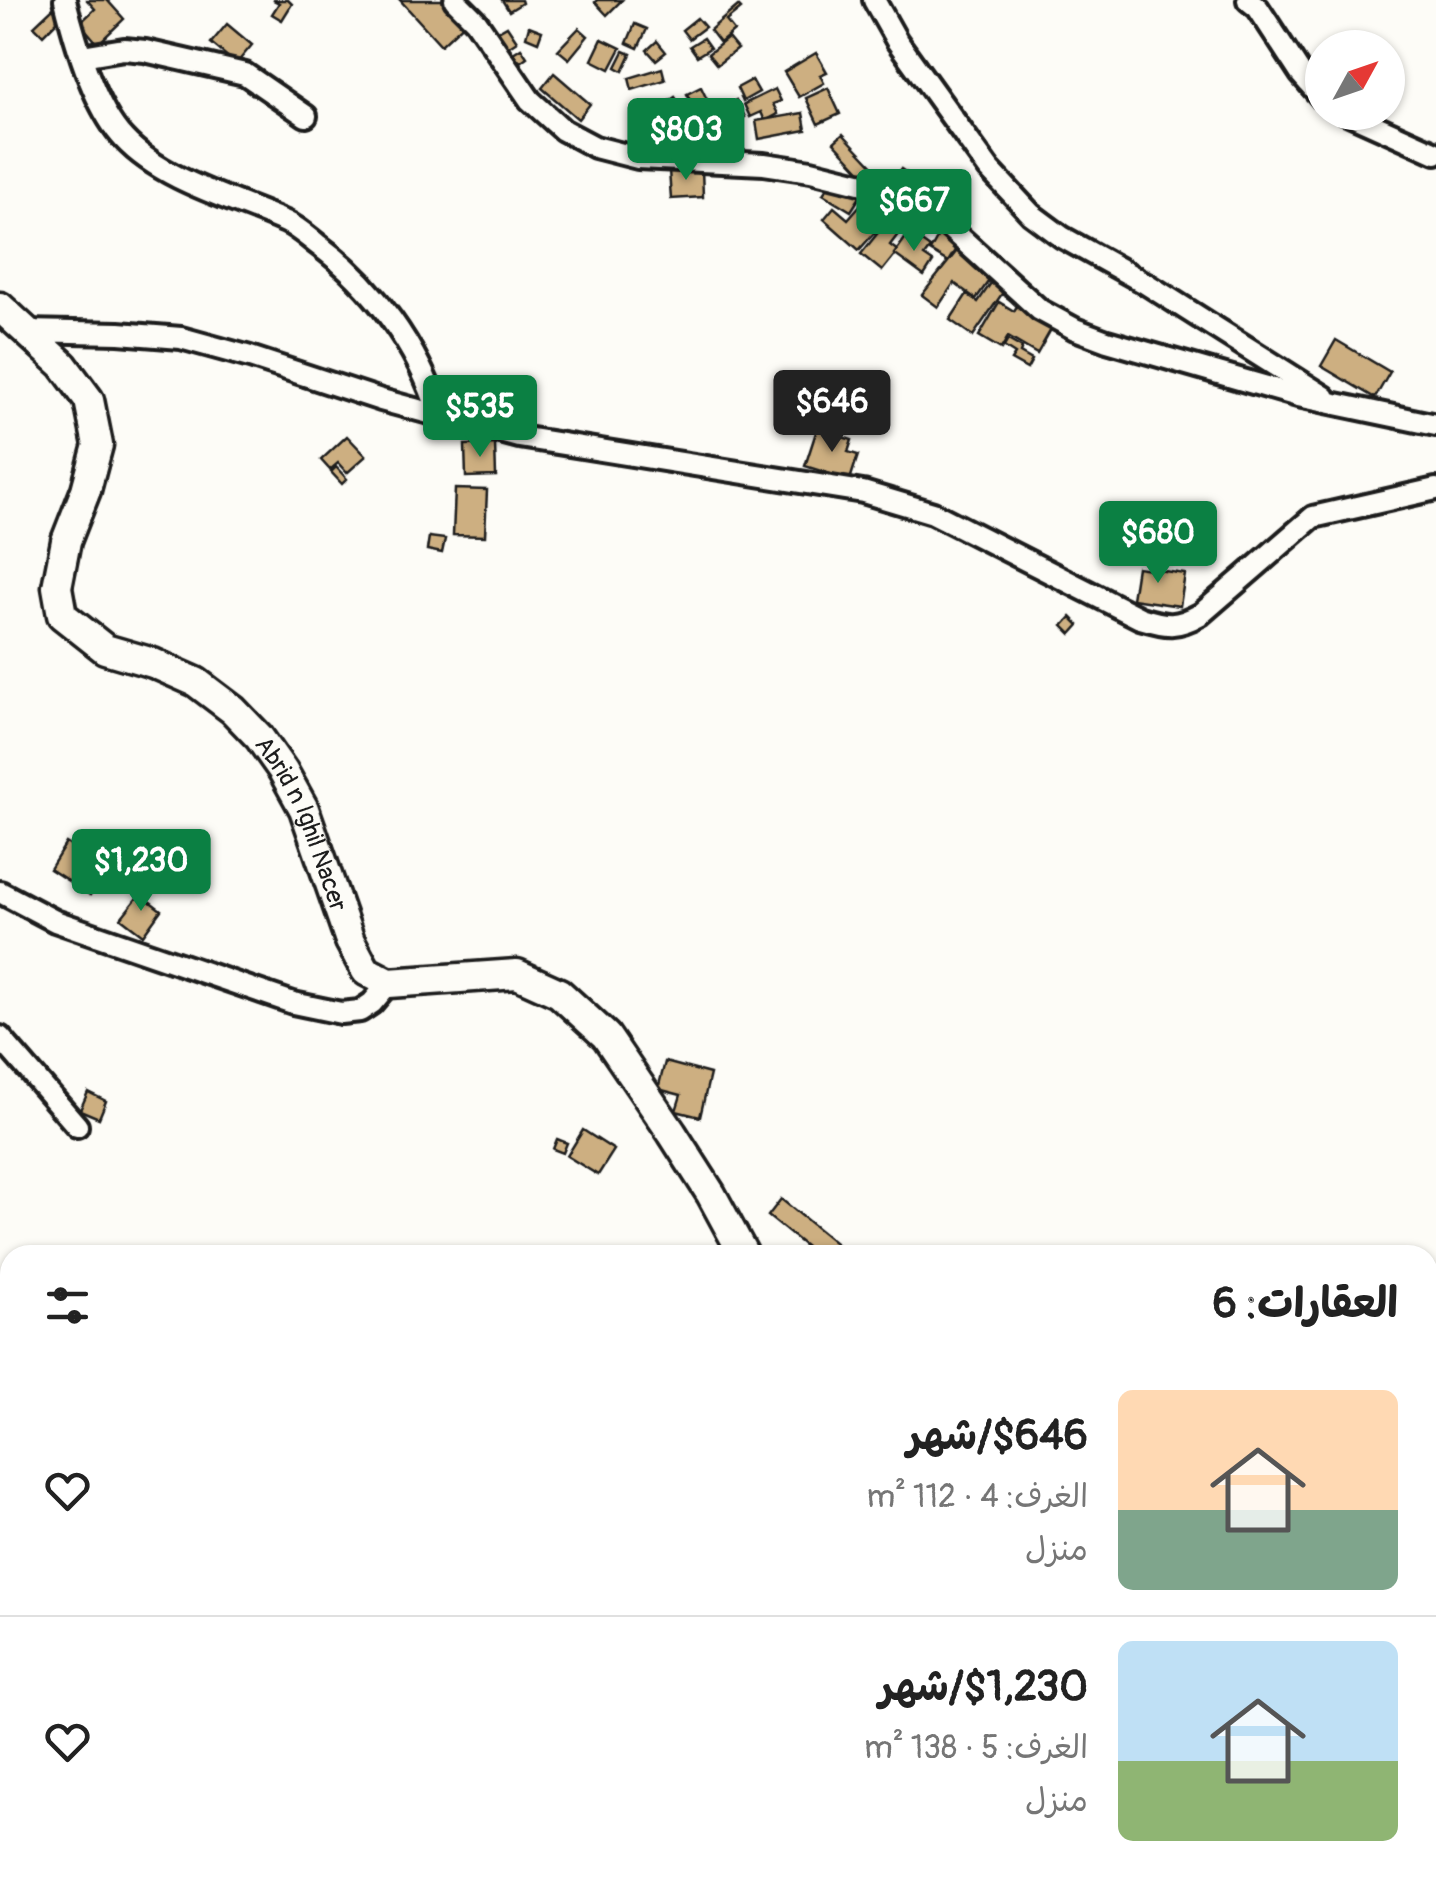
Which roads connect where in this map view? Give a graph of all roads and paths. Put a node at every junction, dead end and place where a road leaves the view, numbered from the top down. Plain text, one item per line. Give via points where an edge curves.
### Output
1 (65, 0) edge
2 (455, 0) edge
3 (874, 0) edge
4 (1248, 0) edge
5 (82, 56) junction
6 (1305, 79) edge
7 (306, 116) dead end
8 (1384, 130) edge
9 (1436, 154) edge
10 (0, 307) edge
11 (26, 331) junction
12 (1336, 404) junction
13 (439, 414) junction
14 (1436, 424) edge
15 (1436, 489) edge
16 (0, 892) edge
17 (390, 984) junction
18 (0, 1036) edge
19 (77, 1126) dead end
20 (739, 1245) edge

1 - 5 street
2 - 12 street via 530,100 595,147 638,158 811,171 904,194 1040,310 1074,329
3 - 12 street via 989,169 1031,214
4 - 6 street
5 - 7 street via 134,50 245,74
5 - 13 street via 123,138 154,164 291,224 337,258 389,314
8 - 9 street
10 - 11 street, Abrid n Ighil Nacer
11 - 13 street via 181,338
11 - 17 street, Abrid n Ighil Nacer via 89,400 98,445 66,541 57,587 62,615 105,649 196,682 259,737 304,809 350,941 366,971
12 - 14 street
13 - 15 street via 519,437 863,492 932,513 1166,626 1201,614 1314,517
16 - 17 street via 55,921 292,1003 360,1011
17 - 20 street via 517,974 559,993 606,1036
18 - 19 street

